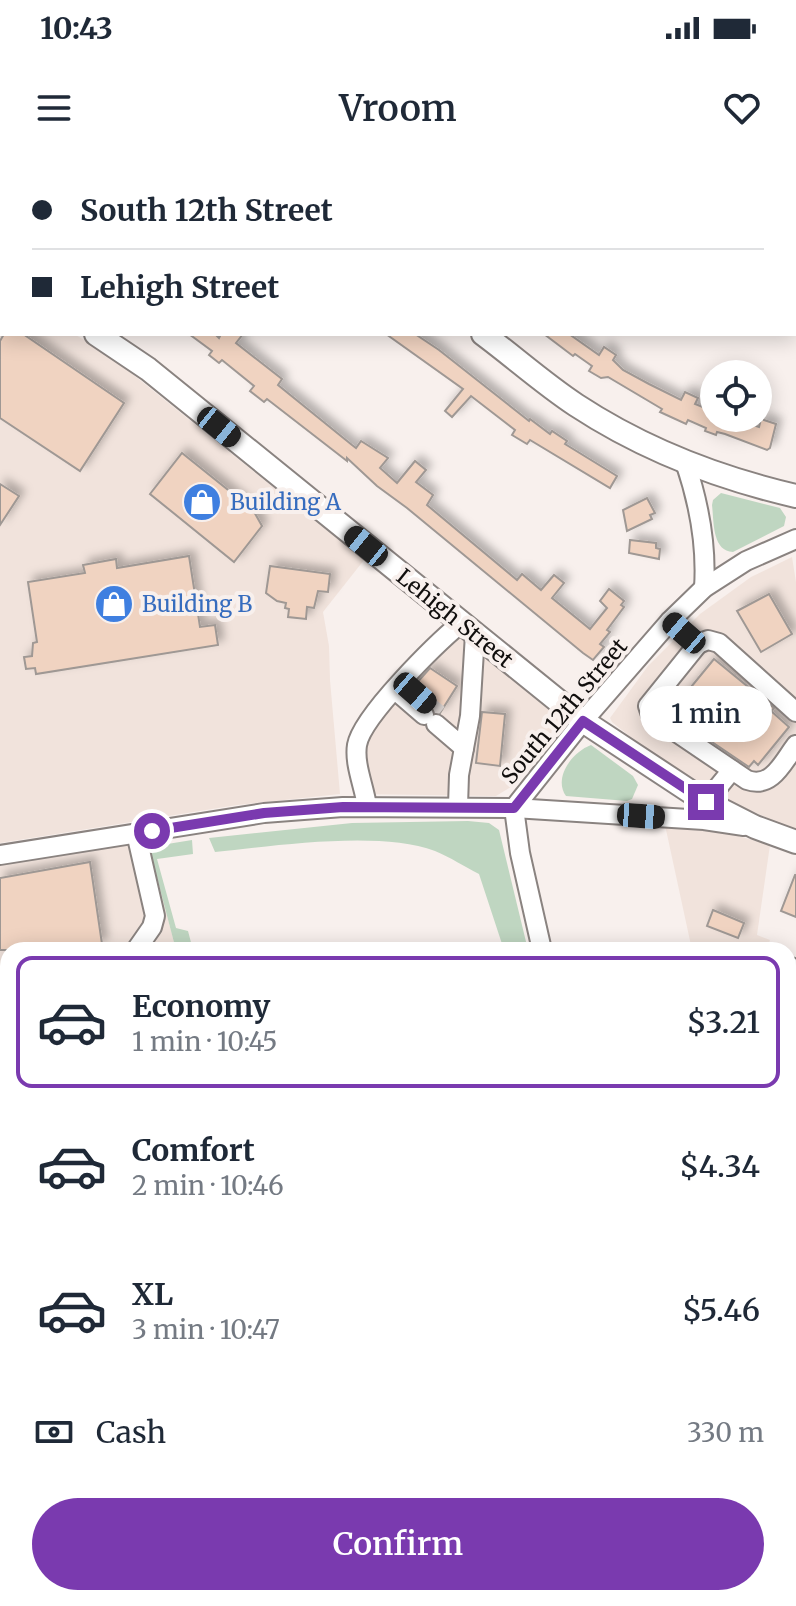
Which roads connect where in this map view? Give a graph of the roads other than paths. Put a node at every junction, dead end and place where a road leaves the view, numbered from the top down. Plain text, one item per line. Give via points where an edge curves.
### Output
1 (99, 336) edge
2 (486, 336) edge
3 (685, 462) junction
4 (796, 496) edge
5 (796, 539) edge
6 (704, 588) junction
7 (670, 621) junction
8 (468, 629) junction
9 (698, 644) junction
10 (398, 686) junction
11 (796, 712) edge
12 (583, 721) junction
13 (465, 743) junction
14 (796, 745) edge
15 (732, 770) junction
16 (706, 802) junction
17 (367, 806) junction
18 (458, 806) junction
19 (514, 808) junction
20 (755, 827) junction
21 (136, 833) junction
22 (796, 842) edge
23 (0, 855) edge
24 (142, 942) edge
25 (540, 942) edge

1 - 8 main road, Lehigh Street via 148,369
2 - 3 main road via 573,403
3 - 4 main road
3 - 6 street via 702,526
5 - 6 street, South 12th Street via 746,561
6 - 7 street, South 12th Street
7 - 9 street
7 - 12 street, South 12th Street
8 - 10 street via 431,648
8 - 12 main road, Lehigh Street
8 - 13 street via 470,716
9 - 11 street via 719,643
9 - 15 street via 648,706 651,715
10 - 13 street
10 - 17 street via 364,726 357,744
12 - 16 main road, Lehigh Street
12 - 19 street, South 12th Street
13 - 18 street
14 - 15 street via 767,781 758,784
15 - 16 street
16 - 20 main road, Lehigh Street
17 - 18 street, South 12th Street
17 - 21 street, South 12th Street via 264,813
18 - 19 street, South 12th Street
19 - 20 street
19 - 25 street
20 - 22 main road, Lehigh Street
21 - 23 street, South 12th Street
21 - 24 street via 155,916

